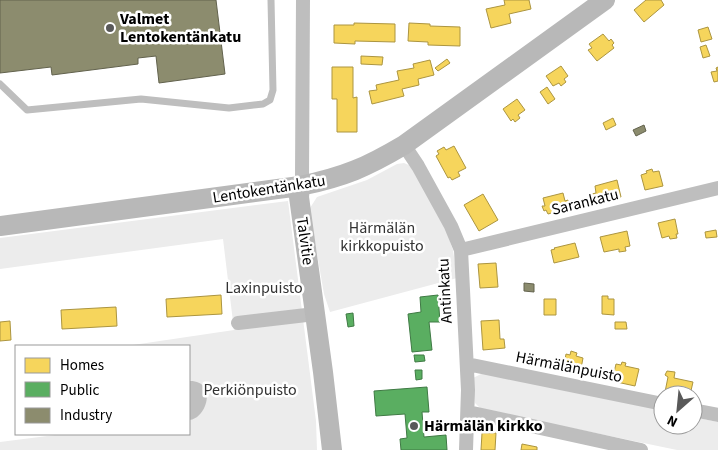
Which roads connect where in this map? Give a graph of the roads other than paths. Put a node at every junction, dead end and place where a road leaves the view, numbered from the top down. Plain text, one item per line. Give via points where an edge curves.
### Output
1 (272, 0) edge
2 (303, 0) edge
3 (605, 0) edge
4 (0, 84) edge
5 (404, 145) junction
6 (300, 186) junction
7 (718, 188) edge
8 (0, 226) edge
9 (461, 250) junction
10 (315, 314) junction
11 (238, 323) dead end
12 (467, 364) junction
13 (653, 402) edge
14 (468, 412) junction
15 (703, 412) edge
16 (718, 415) edge
17 (332, 450) edge
18 (466, 450) edge
19 (640, 450) edge

1 - 4 lane via 273,90 270,100 264,104 229,108 141,99 27,110
2 - 6 street, Talvitie
3 - 5 street, Lentokentänkatu
5 - 6 street, Lentokentänkatu via 352,173
5 - 9 street, Antinkatu via 451,226
6 - 8 street, Lentokentänkatu
6 - 10 street, Talvitie
7 - 9 street, Sarankatu
9 - 12 street, Antinkatu
10 - 11 street
10 - 17 street, Talvitie
12 - 13 street, Härmälänpuisto
12 - 14 street, Antinkatu
14 - 18 street, Antinkatu
14 - 19 street
15 - 16 street

